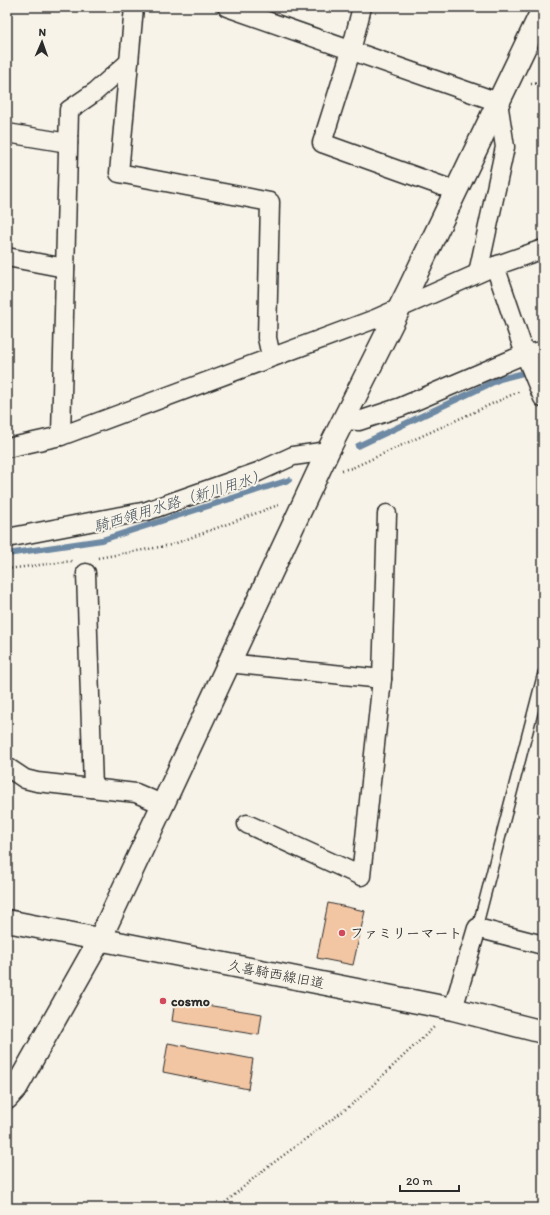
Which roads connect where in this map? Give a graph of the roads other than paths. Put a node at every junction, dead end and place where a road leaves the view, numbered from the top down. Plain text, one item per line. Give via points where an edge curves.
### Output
1 (134, 7) edge
2 (227, 7) edge
3 (362, 7) edge
4 (543, 9) edge
5 (351, 51) junction
6 (129, 62) junction
7 (498, 102) junction
8 (7, 133) edge
9 (68, 143) junction
10 (456, 190) junction
11 (543, 249) edge
12 (7, 257) edge
13 (495, 266) junction
14 (65, 268) junction
15 (478, 273) junction
16 (400, 308) junction
17 (543, 351) edge
18 (525, 354) junction
19 (271, 356) junction
20 (543, 398) edge
21 (343, 420) junction
22 (60, 436) junction
23 (7, 448) edge
24 (332, 461) junction
25 (387, 514) dead end
26 (7, 538) edge
27 (85, 564) road end
28 (228, 663) junction
29 (543, 673) edge
30 (382, 679) junction
31 (7, 767) edge
32 (93, 788) junction
33 (164, 805) junction
34 (247, 824) dead end
35 (7, 921) edge
36 (477, 928) junction
37 (100, 939) junction
38 (543, 945) edge
39 (453, 1009) junction
40 (543, 1032) edge
41 (7, 1098) edge

1 - 6 street
2 - 5 street
3 - 5 street
4 - 7 street
5 - 7 street
5 - 10 street via 322,143
6 - 9 street via 95,92 69,110
6 - 19 street via 119,173 270,202 266,338
7 - 10 street
7 - 15 street via 505,147
8 - 9 street
9 - 14 street
10 - 16 street
11 - 13 street
12 - 14 street
13 - 15 street
13 - 18 street
14 - 22 street
15 - 16 street
16 - 19 street
16 - 21 street
17 - 18 street
18 - 20 street
18 - 21 street via 401,407 359,421
19 - 22 street
21 - 24 street
22 - 23 street
24 - 26 street via 293,456 258,472 147,511
24 - 28 street
25 - 30 street
27 - 32 street
28 - 30 street
28 - 33 street
29 - 36 lane
30 - 34 street via 361,876
31 - 32 street via 25,779 36,782
32 - 33 street via 136,793
33 - 37 street
35 - 37 street, 久喜騎西線旧道
36 - 38 street
36 - 39 street
37 - 39 street, 久喜騎西線旧道
37 - 41 street via 16,1088
39 - 40 street, 久喜騎西線旧道

